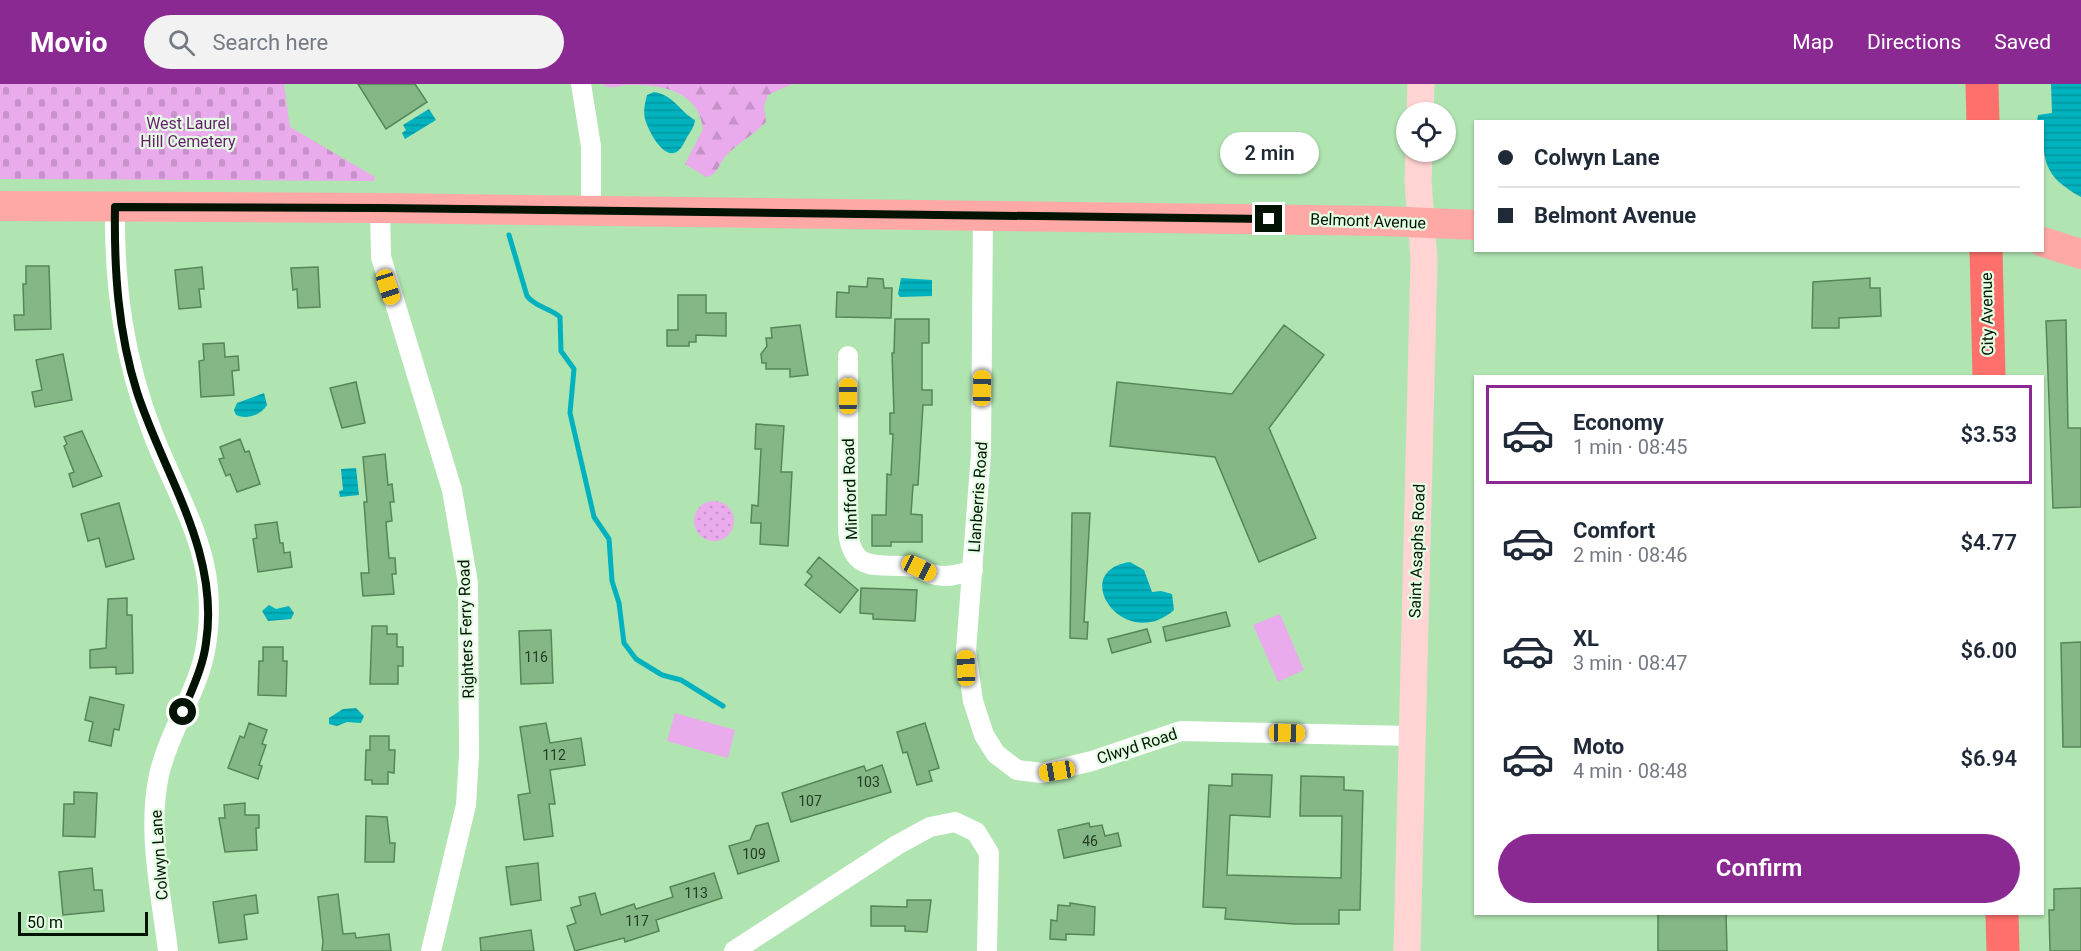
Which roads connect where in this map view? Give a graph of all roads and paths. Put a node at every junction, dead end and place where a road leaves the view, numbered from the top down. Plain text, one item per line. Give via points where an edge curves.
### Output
1 (581, 84) edge
2 (1421, 84) edge
3 (1982, 84) edge
4 (1420, 102) edge
5 (1983, 120) edge
6 (1419, 162) edge
7 (0, 206) edge
8 (115, 207) junction
9 (380, 208) junction
10 (591, 210) junction
11 (983, 216) junction
12 (1421, 222) junction
13 (1474, 225) edge
14 (2044, 242) edge
15 (1986, 252) edge
16 (2081, 254) edge
17 (848, 356) dead end
18 (1989, 375) edge
19 (973, 570) junction
20 (1412, 736) junction
21 (1009, 766) joint
22 (2002, 915) edge
23 (168, 951) edge
24 (432, 951) edge
25 (734, 951) edge
26 (987, 951) edge
27 (1407, 951) edge
28 (2003, 951) edge

1 - 10 street via 591,146
2 - 4 street
3 - 5 highway
6 - 12 street, Saint Asaphs Road
7 - 8 main road, Belmont Avenue
8 - 9 main road, Belmont Avenue
8 - 23 street, Colwyn Lane via 117,287 130,365 199,547 209,604 201,666 164,757 156,793 155,845
9 - 10 main road, Belmont Avenue
9 - 24 street, Righters Ferry Road via 381,257 452,490 468,583 466,805
10 - 11 main road, Belmont Avenue
11 - 12 main road, Belmont Avenue
11 - 19 street, Llanberris Road via 981,453
12 - 13 main road, Belmont Avenue
12 - 20 street, Saint Asaphs Road via 1424,260
14 - 16 main road
15 - 18 highway, City Avenue
17 - 19 street, Minfford Road via 851,547 870,565 919,568 933,575 953,576
19 - 21 street, Llanberris Road via 966,651 969,684 984,735
20 - 21 street, Clwyd Road via 1186,731 1057,771 1033,774
20 - 27 street, Saint Asaphs Road
22 - 28 highway
25 - 26 street via 930,826 955,822 982,839 990,862

